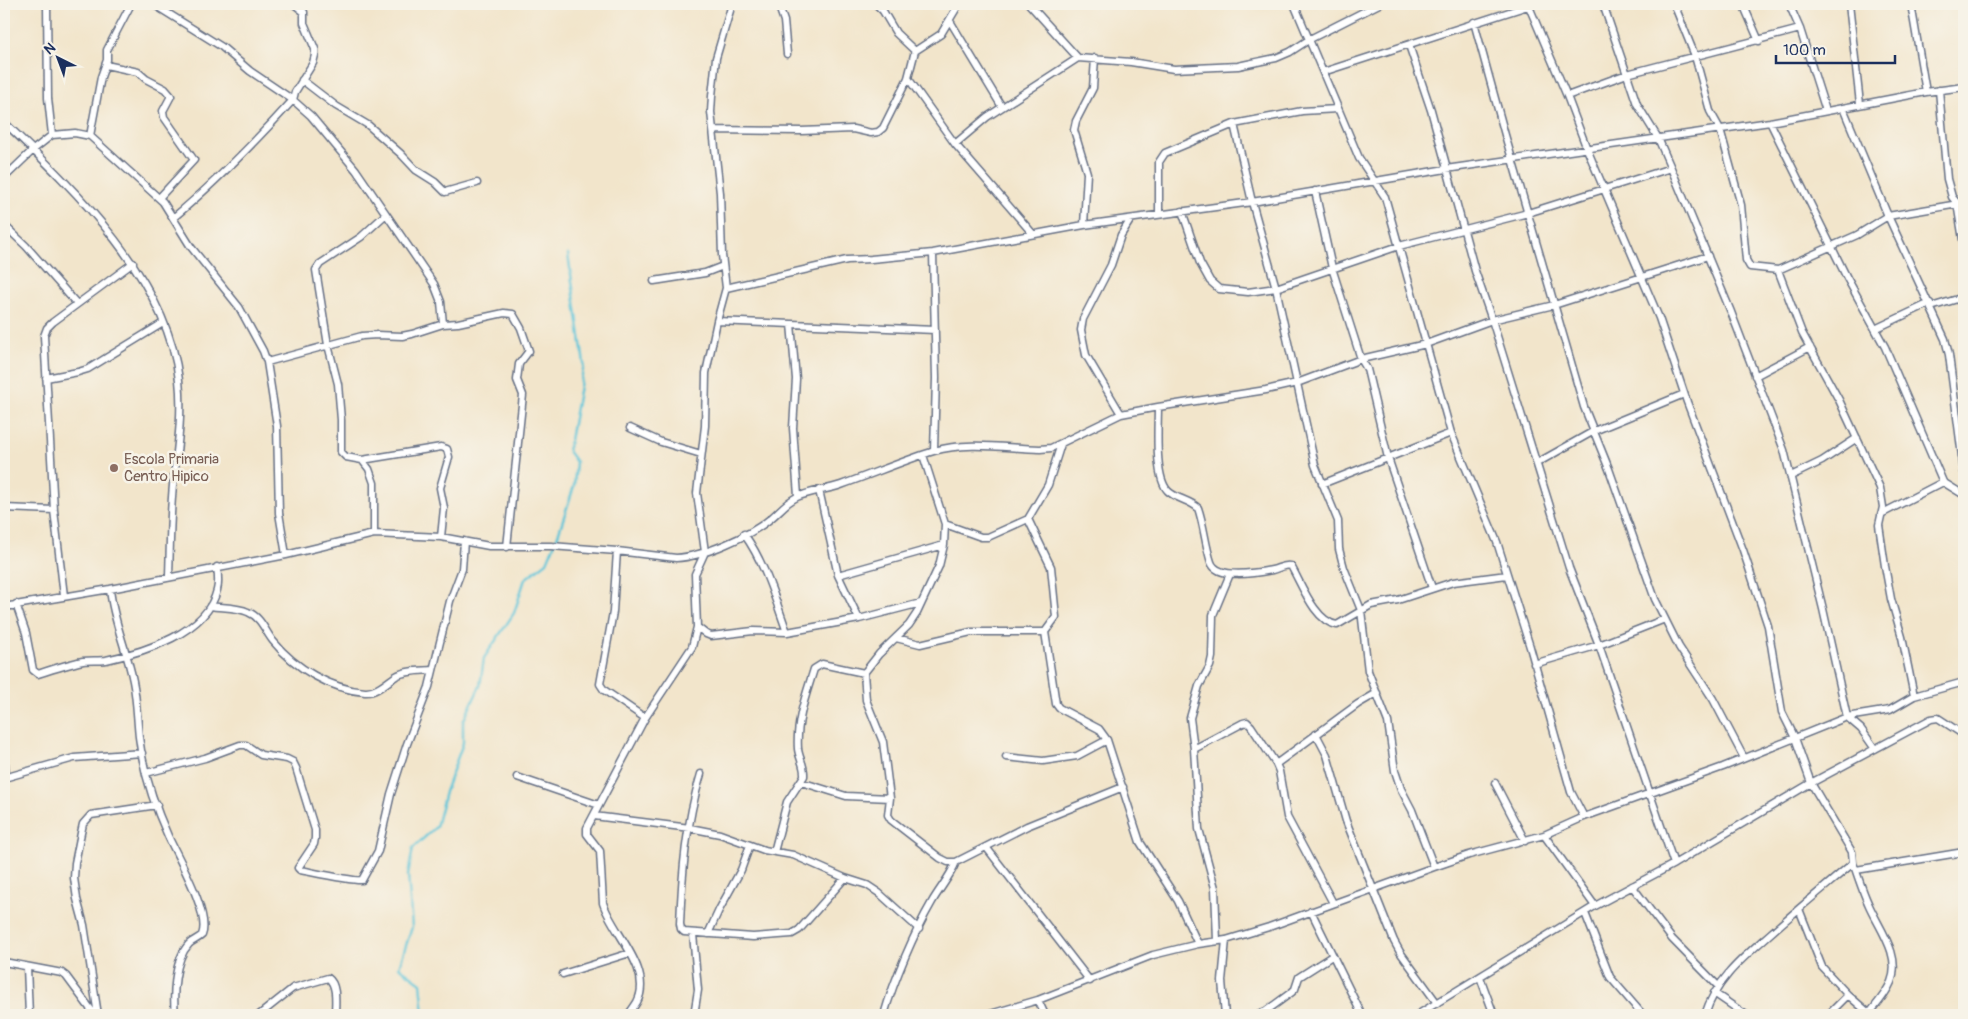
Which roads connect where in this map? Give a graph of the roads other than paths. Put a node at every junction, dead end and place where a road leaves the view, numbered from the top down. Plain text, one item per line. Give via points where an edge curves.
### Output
1 (47, 4) edge
2 (131, 4) edge
3 (152, 4) edge
4 (294, 4) edge
5 (732, 4) edge
6 (778, 4) edge
7 (876, 4) edge
8 (959, 4) edge
9 (1029, 4) edge
10 (1294, 4) edge
11 (1379, 4) edge
12 (1530, 4) edge
13 (1603, 4) edge
14 (1674, 4) edge
15 (1743, 4) edge
16 (1788, 4) edge
17 (1849, 4) edge
18 (1911, 4) edge
19 (950, 21) junction
20 (1474, 22) junction
21 (1800, 29) junction
22 (1310, 38) junction
23 (1759, 40) junction
24 (1409, 46) junction
25 (915, 51) junction
26 (787, 54) dead end
27 (1695, 56) junction
28 (1078, 58) junction
29 (1095, 58) junction
30 (106, 66) junction
31 (1324, 72) junction
32 (1627, 74) junction
33 (908, 78) junction
34 (302, 80) junction
35 (1964, 87) edge
36 (1939, 90) junction
37 (1926, 92) junction
38 (1567, 96) junction
39 (293, 100) junction
40 (1860, 104) junction
41 (1002, 107) junction
42 (1843, 108) junction
43 (1338, 109) junction
44 (1826, 111) junction
45 (4, 122) edge
46 (1770, 122) junction
47 (1234, 124) junction
48 (1720, 129) junction
49 (713, 130) junction
50 (52, 135) junction
51 (90, 136) junction
52 (1658, 138) junction
53 (955, 144) junction
54 (1587, 149) junction
55 (33, 150) junction
56 (1513, 160) junction
57 (1671, 168) junction
58 (1446, 169) junction
59 (4, 178) edge
60 (1373, 181) junction
61 (477, 183) dead end
62 (1604, 190) junction
63 (1315, 191) junction
64 (159, 198) junction
65 (1252, 202) junction
66 (1961, 203) edge
67 (1182, 211) junction
68 (1528, 213) junction
69 (1159, 214) junction
70 (385, 215) junction
71 (1888, 216) junction
72 (172, 218) junction
73 (1131, 218) junction
74 (1084, 225) junction
75 (4, 226) edge
76 (1464, 228) junction
77 (1033, 234) junction
78 (1399, 246) junction
79 (1832, 246) junction
80 (1964, 246) edge
81 (932, 253) junction
82 (1708, 256) junction
83 (133, 263) junction
84 (724, 266) junction
85 (1332, 268) junction
86 (1778, 270) junction
87 (1642, 278) junction
88 (654, 281) dead end
89 (726, 288) junction
90 (1276, 288) junction
91 (1964, 297) edge
92 (77, 304) junction
93 (1554, 305) junction
94 (1930, 305) junction
95 (1492, 320) junction
96 (717, 321) junction
97 (163, 323) junction
98 (443, 324) junction
99 (791, 324) junction
100 (1875, 329) junction
101 (935, 330) junction
102 (1426, 344) junction
103 (328, 345) junction
104 (1810, 347) junction
105 (1361, 359) junction
106 (267, 362) junction
107 (1755, 376) junction
108 (46, 378) junction
109 (1297, 383) junction
110 (1684, 394) junction
111 (1158, 406) junction
112 (1121, 414) junction
113 (630, 428) dead end
114 (1594, 431) junction
115 (1451, 433) junction
116 (1857, 438) junction
117 (1061, 444) junction
118 (934, 451) junction
119 (702, 454) junction
120 (923, 454) junction
121 (1388, 458) junction
122 (362, 460) junction
123 (1537, 463) junction
124 (1964, 472) edge
125 (1791, 476) junction
126 (1944, 482) junction
127 (1322, 484) junction
128 (819, 490) junction
129 (1964, 495) edge
130 (798, 496) junction
131 (4, 508) edge
132 (54, 510) junction
133 (1881, 514) junction
134 (1028, 519) junction
135 (945, 524) junction
136 (374, 534) junction
137 (744, 534) junction
138 (441, 537) junction
139 (464, 541) junction
140 (944, 545) junction
141 (506, 547) junction
142 (617, 550) junction
143 (704, 552) junction
144 (286, 555) junction
145 (218, 567) junction
146 (1230, 574) junction
147 (838, 575) junction
148 (1508, 575) junction
149 (169, 576) junction
150 (1432, 588) junction
151 (110, 589) junction
152 (64, 596) junction
153 (921, 603) junction
154 (16, 604) junction
155 (210, 606) junction
156 (4, 607) edge
157 (1361, 610) junction
158 (859, 619) junction
159 (1665, 619) junction
160 (697, 627) junction
161 (787, 632) junction
162 (1045, 632) junction
163 (896, 638) junction
164 (1599, 645) junction
165 (126, 655) junction
166 (1534, 664) junction
167 (433, 670) junction
168 (864, 673) junction
169 (1964, 682) edge
170 (1377, 693) junction
171 (1914, 696) junction
172 (1848, 717) junction
173 (644, 718) junction
174 (1316, 734) junction
175 (1964, 734) edge
176 (1795, 738) junction
177 (1107, 740) junction
178 (1194, 749) junction
179 (1875, 749) junction
180 (142, 753) junction
181 (4, 756) edge
182 (1006, 757) dead end
183 (1744, 758) junction
184 (1276, 764) junction
185 (146, 773) junction
186 (701, 774) dead end
187 (517, 777) dead end
188 (5, 778) edge
189 (801, 782) junction
190 (1495, 783) dead end
191 (1811, 783) junction
192 (1123, 787) junction
193 (1649, 794) junction
194 (890, 798) junction
195 (157, 805) junction
196 (599, 805) junction
197 (594, 816) junction
198 (1584, 817) junction
199 (690, 828) junction
200 (1544, 835) junction
201 (1524, 841) junction
202 (750, 845) junction
203 (986, 846) junction
204 (774, 852) junction
205 (1964, 852) edge
206 (956, 862) junction
207 (1674, 864) junction
208 (1855, 866) junction
209 (1434, 867) junction
210 (845, 878) junction
211 (1632, 886) junction
212 (1373, 889) junction
213 (1333, 903) junction
214 (1595, 906) junction
215 (1799, 908) junction
216 (1311, 911) junction
217 (1585, 912) junction
218 (919, 929) junction
219 (693, 934) junction
220 (708, 934) junction
221 (1226, 940) junction
222 (1217, 941) junction
223 (1198, 944) junction
224 (630, 953) junction
225 (1332, 956) junction
226 (4, 962) edge
227 (27, 967) junction
228 (563, 974) dead end
229 (1480, 977) junction
230 (1090, 981) junction
231 (1718, 986) junction
232 (1714, 993) junction
233 (1848, 995) junction
234 (1038, 1000) junction
235 (1437, 1003) junction
236 (1870, 1014) edge
237 (29, 1015) edge
238 (97, 1015) edge
239 (175, 1015) edge
240 (259, 1015) edge
241 (335, 1015) edge
242 (628, 1015) edge
243 (694, 1015) edge
244 (884, 1015) edge
245 (987, 1015) edge
246 (1044, 1015) edge
247 (1226, 1015) edge
248 (1256, 1015) edge
249 (1362, 1015) edge
250 (1417, 1015) edge
251 (1494, 1015) edge
252 (1643, 1015) edge
253 (1704, 1015) edge
254 (1746, 1015) edge
255 (1828, 1015) edge

1 - 50 street via 48,98
2 - 30 street via 108,45
3 - 39 street via 215,42
4 - 34 street via 304,12 304,23 315,49 313,62
5 - 49 street via 716,58
6 - 26 street via 784,21
7 - 25 street via 896,33
8 - 19 street
9 - 28 street
10 - 22 street
11 - 22 street
12 - 20 street
12 - 38 street
13 - 32 street
14 - 27 street
15 - 23 street
16 - 21 street
17 - 40 street
18 - 37 street
19 - 25 street via 940,34
19 - 41 street
20 - 24 street
20 - 56 street
21 - 23 street
21 - 44 street
22 - 29 street via 1276,58 1238,66 1174,69
22 - 31 street
23 - 27 street
24 - 31 street
24 - 58 street via 1431,110
25 - 33 street
27 - 32 street
27 - 48 street via 1710,111
28 - 29 street
28 - 41 street
29 - 74 street via 1093,88 1074,130 1086,173
30 - 51 street via 100,77
30 - 64 street via 138,72 171,96 163,111 164,117 194,160
31 - 43 street
32 - 38 street
32 - 52 street via 1642,115
33 - 49 street via 878,132 853,129
33 - 53 street
34 - 39 street
34 - 61 street via 368,125 416,170 435,182 442,192
35 - 36 street
36 - 37 street
36 - 66 street via 1947,179 1952,197
37 - 40 street
38 - 54 street
39 - 70 street via 345,156
39 - 72 street via 222,175
40 - 42 street
41 - 53 street
42 - 44 street
42 - 71 street
43 - 47 street via 1302,111
43 - 60 street via 1362,166
44 - 46 street
45 - 55 street
46 - 48 street
46 - 79 street
47 - 65 street
47 - 69 street via 1161,157
48 - 52 street
48 - 86 street via 1743,216 1746,260 1750,267
49 - 84 street
50 - 51 street via 75,133
50 - 55 street
51 - 64 street
52 - 54 street
52 - 57 street
53 - 77 street
54 - 56 street
54 - 62 street
55 - 59 street
55 - 83 street
56 - 58 street
56 - 68 street
57 - 62 street
57 - 82 street
58 - 60 street
58 - 76 street
60 - 63 street
60 - 78 street via 1385,197
62 - 68 street
62 - 87 street
63 - 65 street
63 - 85 street
64 - 72 street
65 - 67 street
65 - 90 street
66 - 71 street
66 - 80 street
67 - 69 street
67 - 90 street via 1204,273 1219,289 1248,292
68 - 76 street
68 - 93 street
69 - 73 street
70 - 98 street via 434,284 441,302
70 - 103 street via 361,237 316,267
71 - 79 street
71 - 94 street
72 - 106 street via 239,307
73 - 74 street
73 - 112 street via 1083,319 1081,330 1086,355
74 - 77 street
75 - 92 street
76 - 78 street
76 - 95 street
77 - 81 street
78 - 85 street
78 - 102 street
79 - 86 street
79 - 100 street
81 - 89 street via 847,260
81 - 101 street
82 - 87 street
82 - 107 street
83 - 92 street
83 - 97 street
84 - 88 street via 706,273
84 - 89 street
85 - 90 street
85 - 105 street
86 - 104 street
87 - 93 street
87 - 110 street
89 - 96 street
90 - 109 street
91 - 94 street
92 - 108 street via 47,328 44,336
93 - 95 street
93 - 114 street via 1579,393
94 - 100 street
94 - 124 street via 1949,355
95 - 102 street
95 - 123 street
96 - 99 street
96 - 119 street via 706,373
97 - 108 street via 88,369
97 - 149 street via 175,356 180,409
98 - 103 street via 412,334 362,336
98 - 141 street via 513,314 528,345 528,351 519,364 517,380 523,395
99 - 101 street
99 - 130 street via 796,379 793,428
100 - 126 street via 1892,360
101 - 118 street
102 - 105 street
102 - 115 street
103 - 106 street
103 - 122 street via 338,384 341,452 346,457
104 - 107 street
104 - 116 street
105 - 109 street
105 - 121 street via 1367,369
106 - 144 street via 277,426 278,513
107 - 125 street
108 - 132 street
109 - 111 street
109 - 127 street
110 - 114 street
110 - 176 street via 1768,626 1779,701
111 - 112 street
111 - 146 street via 1159,462 1163,483 1170,493 1198,508 1211,562 1217,570
112 - 117 street
113 - 119 street via 661,442
114 - 123 street
114 - 159 street via 1648,583
115 - 121 street
115 - 148 street
116 - 125 street
116 - 133 street via 1880,488
117 - 118 street via 1040,449 964,446
117 - 134 street via 1048,485
118 - 120 street
119 - 143 street via 697,499
120 - 128 street
120 - 135 street
121 - 127 street
121 - 150 street
122 - 136 street via 374,483
122 - 138 street via 447,448 449,457 440,488 444,508
123 - 164 street via 1569,568
125 - 172 street
126 - 129 street
126 - 133 street
127 - 157 street via 1338,521 1339,549
128 - 130 street
128 - 147 street
130 - 137 street via 769,520
131 - 132 street
132 - 152 street
133 - 171 street via 1879,525 1885,566
134 - 135 street via 988,537
134 - 162 street via 1051,566 1056,617
135 - 140 street
136 - 138 street
136 - 144 street
137 - 143 street
137 - 161 street via 755,551
138 - 139 street
139 - 141 street
139 - 167 street via 462,569 450,601
140 - 147 street
140 - 153 street via 936,575
141 - 142 street
142 - 143 street via 676,558
142 - 173 street via 613,612 600,684
143 - 160 street via 695,574
144 - 145 street
145 - 149 street
145 - 155 street via 217,592
146 - 157 street via 1273,570 1287,565 1320,616 1334,625
146 - 178 street via 1213,615 1210,666 1190,718
147 - 158 street
148 - 150 street
148 - 166 street
149 - 151 street
150 - 157 street
151 - 152 street
151 - 165 street
152 - 154 street
153 - 158 street
153 - 163 street
154 - 156 street
154 - 165 street via 35,673 86,660
155 - 165 street via 170,640
155 - 167 street via 254,616 297,665 330,683 366,692 402,673
157 - 170 street via 1365,660
158 - 161 street
159 - 164 street
159 - 183 street
160 - 161 street via 711,636 753,630
160 - 173 street via 692,647
162 - 163 street via 971,632 920,644
162 - 177 street via 1056,704 1098,729
163 - 168 street
164 - 166 street
164 - 193 street
165 - 180 street via 135,692
166 - 198 street via 1571,792
167 - 185 street via 391,794 378,851 365,877 358,881 298,868 314,844 315,830 296,768 287,759 261,755 246,745 240,745
168 - 189 street via 822,664 814,669 800,716 798,749 804,771
168 - 194 street via 866,700 883,742
169 - 171 street
170 - 174 street
170 - 209 street via 1388,722 1400,789 1412,810
171 - 172 street via 1890,710
172 - 176 street
172 - 179 street
173 - 196 street
174 - 184 street
174 - 212 street
175 - 179 street via 1934,717
176 - 183 street
176 - 191 street
177 - 182 street via 1077,756 1043,761
177 - 192 street
178 - 184 street via 1247,722
178 - 222 street via 1199,829 1214,879
179 - 191 street
180 - 185 street
180 - 188 street via 74,758
181 - 188 street
183 - 193 street
184 - 213 street via 1287,817
185 - 195 street
186 - 199 street
187 - 196 street
189 - 194 street via 846,796
189 - 204 street via 787,802
190 - 201 street
191 - 207 street
191 - 208 street via 1847,842
192 - 203 street
192 - 223 street via 1140,842 1178,901
193 - 198 street
193 - 207 street
194 - 206 street via 888,815 891,820 940,858
195 - 238 street via 91,815 83,824 74,878
195 - 239 street via 167,834 193,887 204,926 202,935 189,944 180,961 174,992
196 - 197 street
197 - 199 street
197 - 224 street via 587,834 600,851 605,911
198 - 200 street
199 - 202 street
199 - 219 street via 683,863 680,924 684,932
200 - 201 street
200 - 214 street
201 - 209 street
202 - 204 street
202 - 220 street via 741,870
203 - 206 street
203 - 230 street
204 - 210 street via 793,855
205 - 208 street via 1880,867
206 - 218 street
207 - 211 street
208 - 215 street
208 - 236 street via 1894,961 1892,982
209 - 212 street
210 - 218 street via 860,881 873,889
210 - 220 street via 792,934 753,937
211 - 214 street
211 - 231 street via 1672,939
212 - 213 street
212 - 235 street via 1400,952
213 - 216 street
214 - 217 street
215 - 231 street via 1734,966
215 - 233 street via 1822,967
216 - 221 street
216 - 225 street
217 - 229 street
217 - 252 street via 1610,978
218 - 244 street
219 - 220 street
219 - 243 street via 698,990
221 - 222 street
221 - 247 street via 1222,981
222 - 223 street
223 - 230 street via 1153,955
224 - 228 street
224 - 242 street via 641,984 637,1002
225 - 248 street via 1302,974 1292,992
225 - 249 street
226 - 227 street
227 - 237 street
227 - 238 street via 66,976
229 - 235 street
229 - 251 street
230 - 234 street
231 - 232 street
232 - 253 street
232 - 254 street
233 - 236 street
233 - 255 street
234 - 245 street
234 - 246 street
235 - 250 street
240 - 241 street via 293,988 328,978 334,988

